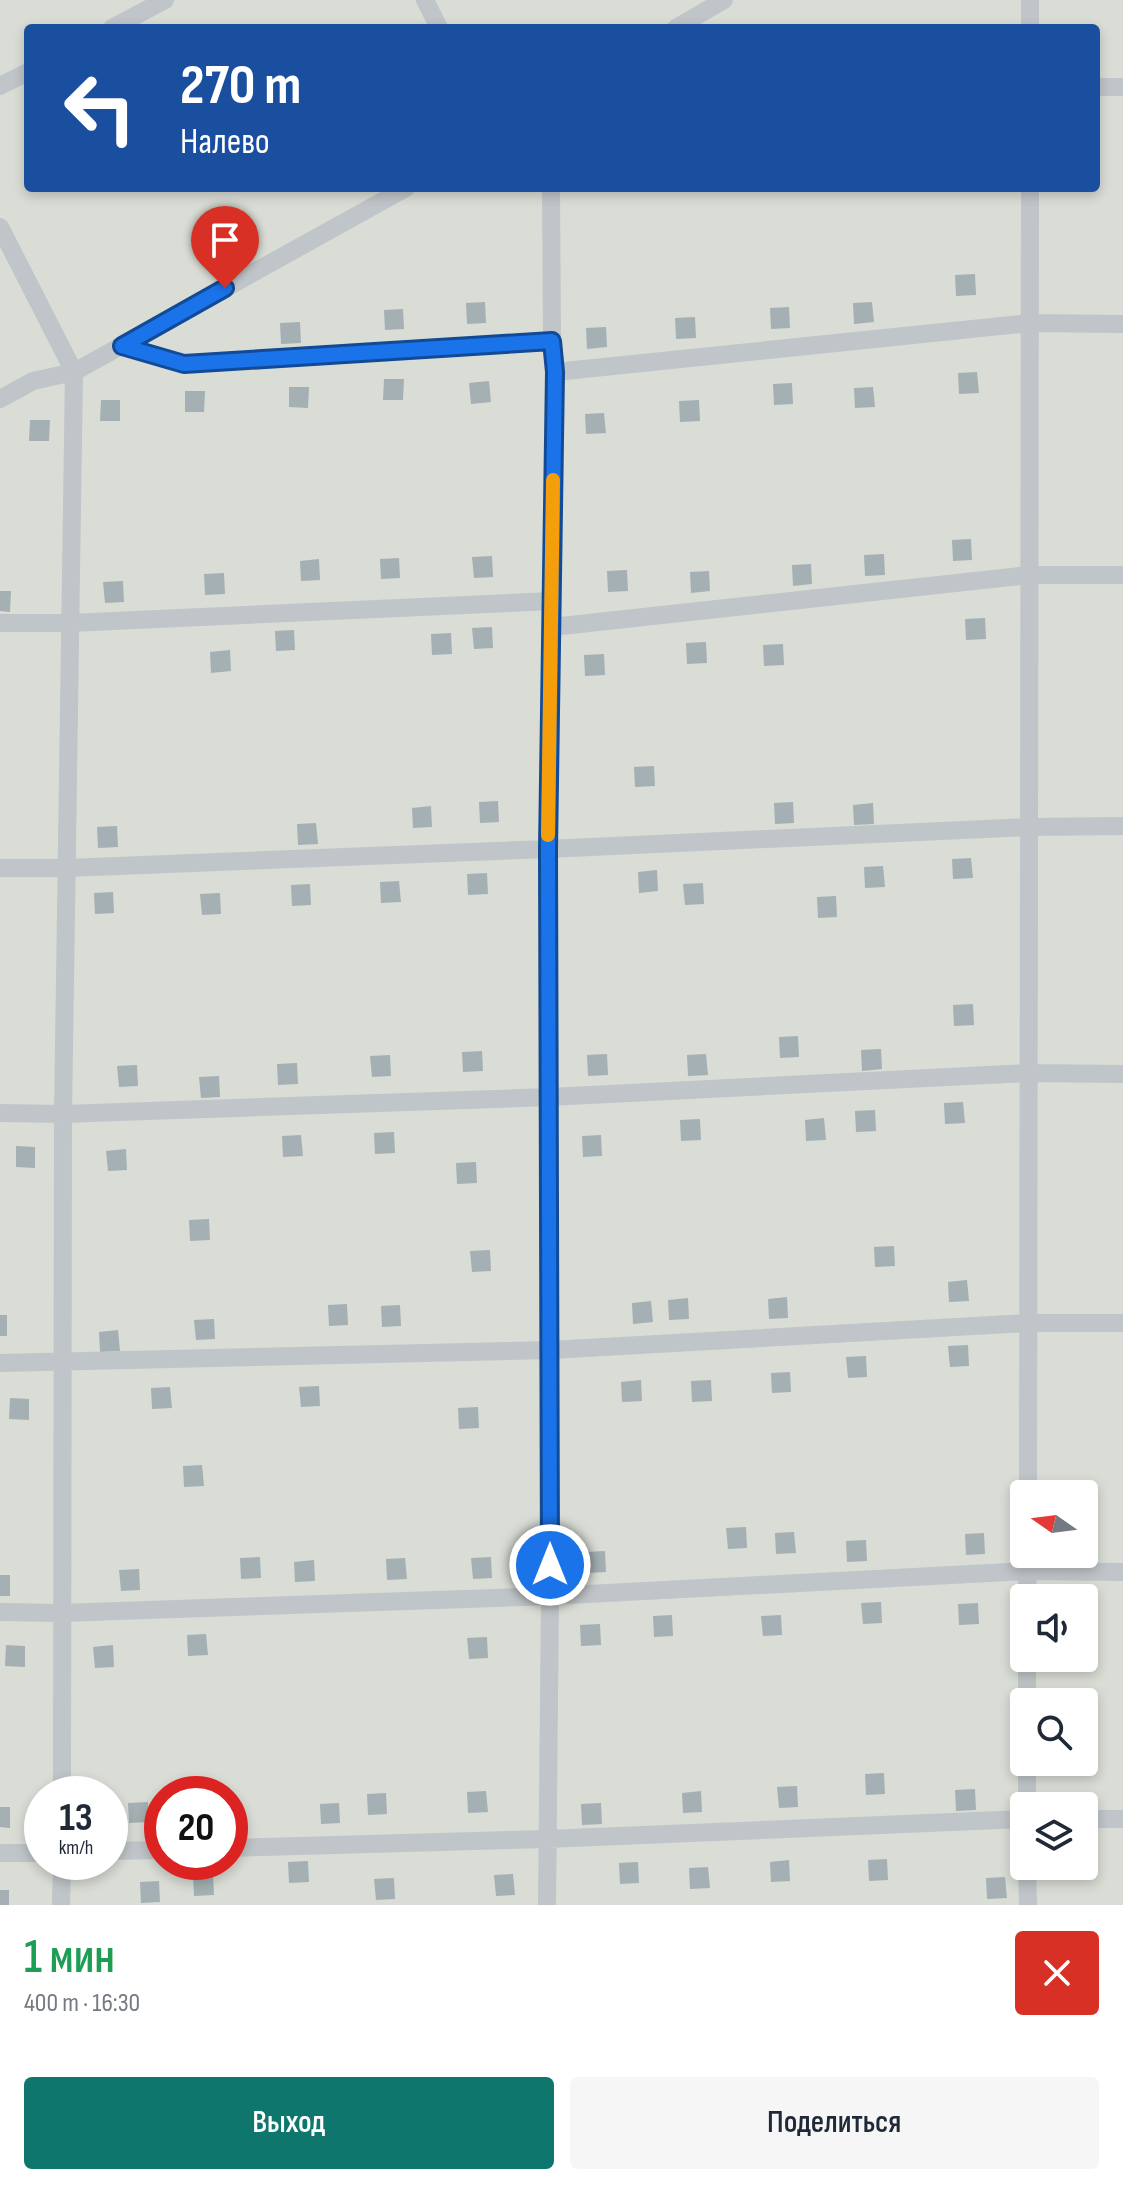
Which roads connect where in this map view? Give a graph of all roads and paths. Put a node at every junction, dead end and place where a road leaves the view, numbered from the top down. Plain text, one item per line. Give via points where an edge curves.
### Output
1 (165, 0) edge
2 (425, 0) edge
3 (724, 0) edge
4 (1030, 0) edge
5 (120, 24) edge
6 (437, 24) edge
7 (683, 24) edge
8 (1030, 24) edge
9 (24, 74) edge
10 (0, 86) edge
11 (1100, 87) edge
12 (1123, 87) edge
13 (399, 192) edge
14 (551, 192) edge
15 (1030, 192) edge
16 (0, 227) edge
17 (1030, 323) junction
18 (1123, 324) edge
19 (552, 341) junction
20 (122, 346) junction
21 (74, 372) junction
22 (555, 372) junction
23 (0, 399) edge
24 (1029, 575) junction
25 (1123, 575) edge
26 (552, 601) junction
27 (0, 623) edge
28 (70, 623) junction
29 (552, 627) junction
30 (1123, 826) edge
31 (1028, 827) junction
32 (548, 849) junction
33 (0, 868) edge
34 (67, 868) junction
35 (1028, 1073) junction
36 (1123, 1074) edge
37 (550, 1097) junction
38 (0, 1113) edge
39 (63, 1114) junction
40 (1028, 1323) junction
41 (1123, 1323) edge
42 (550, 1350) junction
43 (0, 1363) edge
44 (63, 1363) junction
45 (1028, 1480) edge
46 (1010, 1564) edge
47 (1081, 1568) edge
48 (1123, 1572) edge
49 (550, 1596) junction
50 (0, 1612) edge
51 (61, 1613) junction
52 (62, 1776) edge
53 (1098, 1819) edge
54 (1123, 1819) edge
55 (1010, 1820) edge
56 (547, 1839) junction
57 (248, 1847) edge
58 (0, 1853) edge
59 (24, 1853) edge
60 (62, 1880) edge
61 (1027, 1880) edge
62 (61, 1905) edge
63 (547, 1905) edge
64 (1028, 1905) edge

1 - 5 lane
2 - 6 lane
3 - 7 lane
4 - 8 lane
9 - 10 lane
11 - 12 lane
13 - 20 lane
14 - 19 lane
15 - 17 lane
16 - 21 lane
17 - 18 lane
17 - 22 lane
17 - 24 lane
19 - 20 lane via 184,364
19 - 22 lane
20 - 21 lane
21 - 23 lane via 33,381
21 - 28 lane
22 - 26 lane
24 - 25 lane
24 - 29 lane
24 - 31 lane
26 - 28 lane
26 - 29 lane
27 - 28 lane
28 - 34 lane
29 - 32 lane
30 - 31 lane
31 - 32 lane
31 - 35 lane
32 - 34 lane
32 - 37 lane
33 - 34 lane
34 - 39 lane
35 - 36 lane
35 - 37 lane
35 - 40 lane
37 - 39 lane
37 - 42 lane
38 - 39 lane
39 - 44 lane
40 - 41 lane
40 - 42 lane
40 - 45 lane
42 - 44 lane
42 - 49 lane
43 - 44 lane
44 - 51 lane
46 - 49 lane
47 - 48 lane
49 - 51 lane
49 - 56 lane
50 - 51 lane
51 - 52 lane
53 - 54 lane
55 - 56 lane
56 - 57 lane
56 - 63 lane
58 - 59 lane
60 - 62 lane
61 - 64 lane

